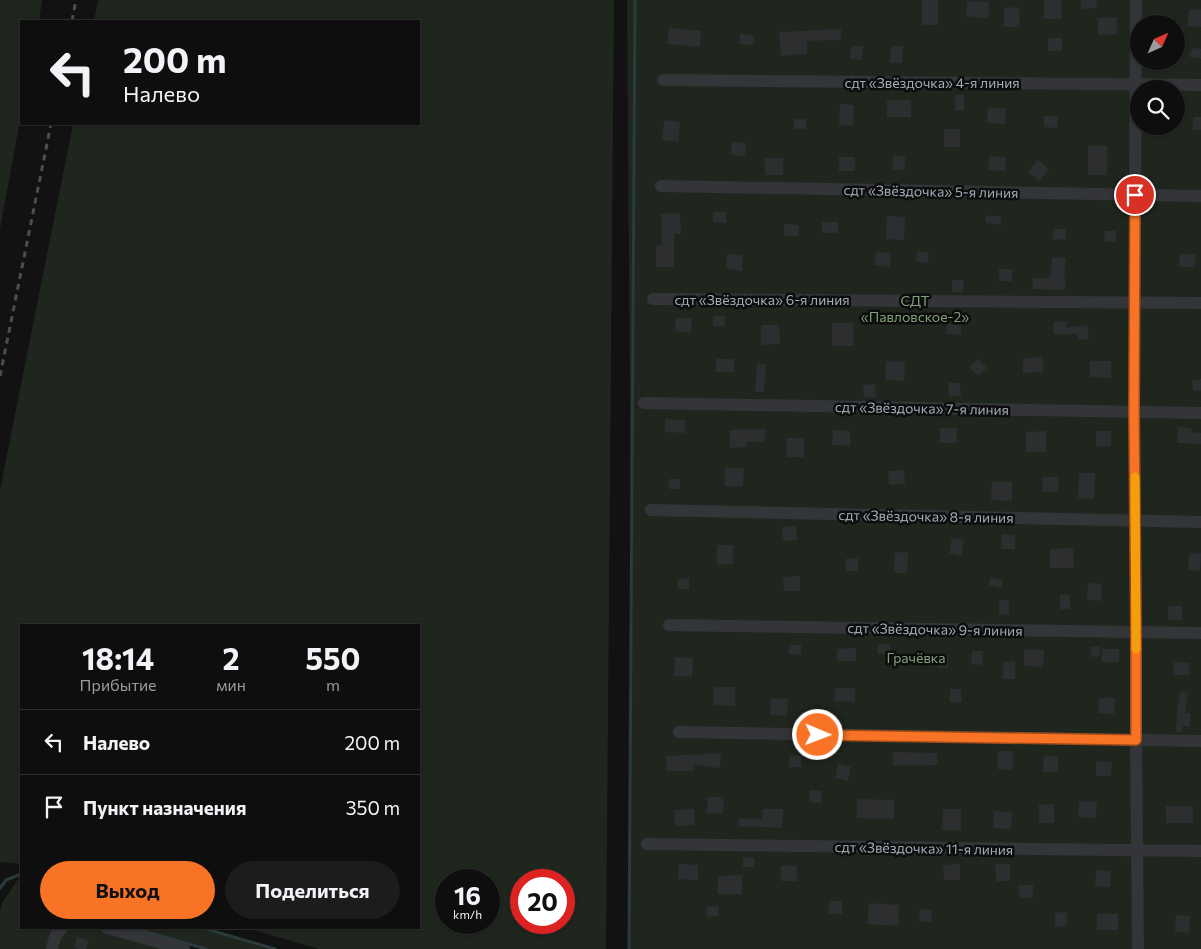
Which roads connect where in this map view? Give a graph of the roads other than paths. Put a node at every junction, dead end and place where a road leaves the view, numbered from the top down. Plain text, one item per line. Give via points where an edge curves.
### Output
1 (1136, 0) edge
2 (663, 80) dead end
3 (1135, 80) edge
4 (1130, 83) edge
5 (1185, 85) edge
6 (1201, 85) edge
7 (1135, 135) edge
8 (661, 186) dead end
9 (1135, 195) junction
10 (1201, 196) edge
11 (653, 299) dead end
12 (1135, 302) junction
13 (1201, 303) edge
14 (644, 403) dead end
15 (1134, 412) junction
16 (1201, 413) edge
17 (651, 510) dead end
18 (1135, 520) junction
19 (1201, 522) edge
20 (669, 624) dead end
21 (1136, 632) junction
22 (1201, 633) edge
23 (679, 732) dead end
24 (1136, 740) junction
25 (1201, 741) edge
26 (647, 844) dead end
27 (1138, 850) junction
28 (1201, 852) edge
29 (61, 929) edge
30 (110, 929) edge
31 (151, 944) edge
32 (52, 949) edge
33 (184, 949) edge
34 (1138, 949) edge

1 - 3 street
2 - 4 street, сдт «Звёздочка» 4-я линия
5 - 6 street, сдт «Звёздочка» 4-я линия
7 - 9 street
8 - 9 street, сдт «Звёздочка» 5-я линия
9 - 10 street, сдт «Звёздочка» 5-я линия
9 - 12 street
11 - 12 street, сдт «Звёздочка» 6-я линия
12 - 13 street, сдт «Звёздочка» 6-я линия
12 - 15 street
14 - 15 street, сдт «Звёздочка» 7-я линия
15 - 16 street, сдт «Звёздочка» 7-я линия
15 - 18 street
17 - 18 street, сдт «Звёздочка» 8-я линия
18 - 19 street, сдт «Звёздочка» 8-я линия
18 - 21 street
20 - 21 street, сдт «Звёздочка» 9-я линия
21 - 22 street, сдт «Звёздочка» 9-я линия
21 - 24 street
23 - 24 street
24 - 25 street
24 - 27 street
26 - 27 street, сдт «Звёздочка» 11-я линия
27 - 28 street, сдт «Звёздочка» 11-я линия
27 - 34 street
29 - 32 street via 55,936
30 - 31 street
31 - 33 street

